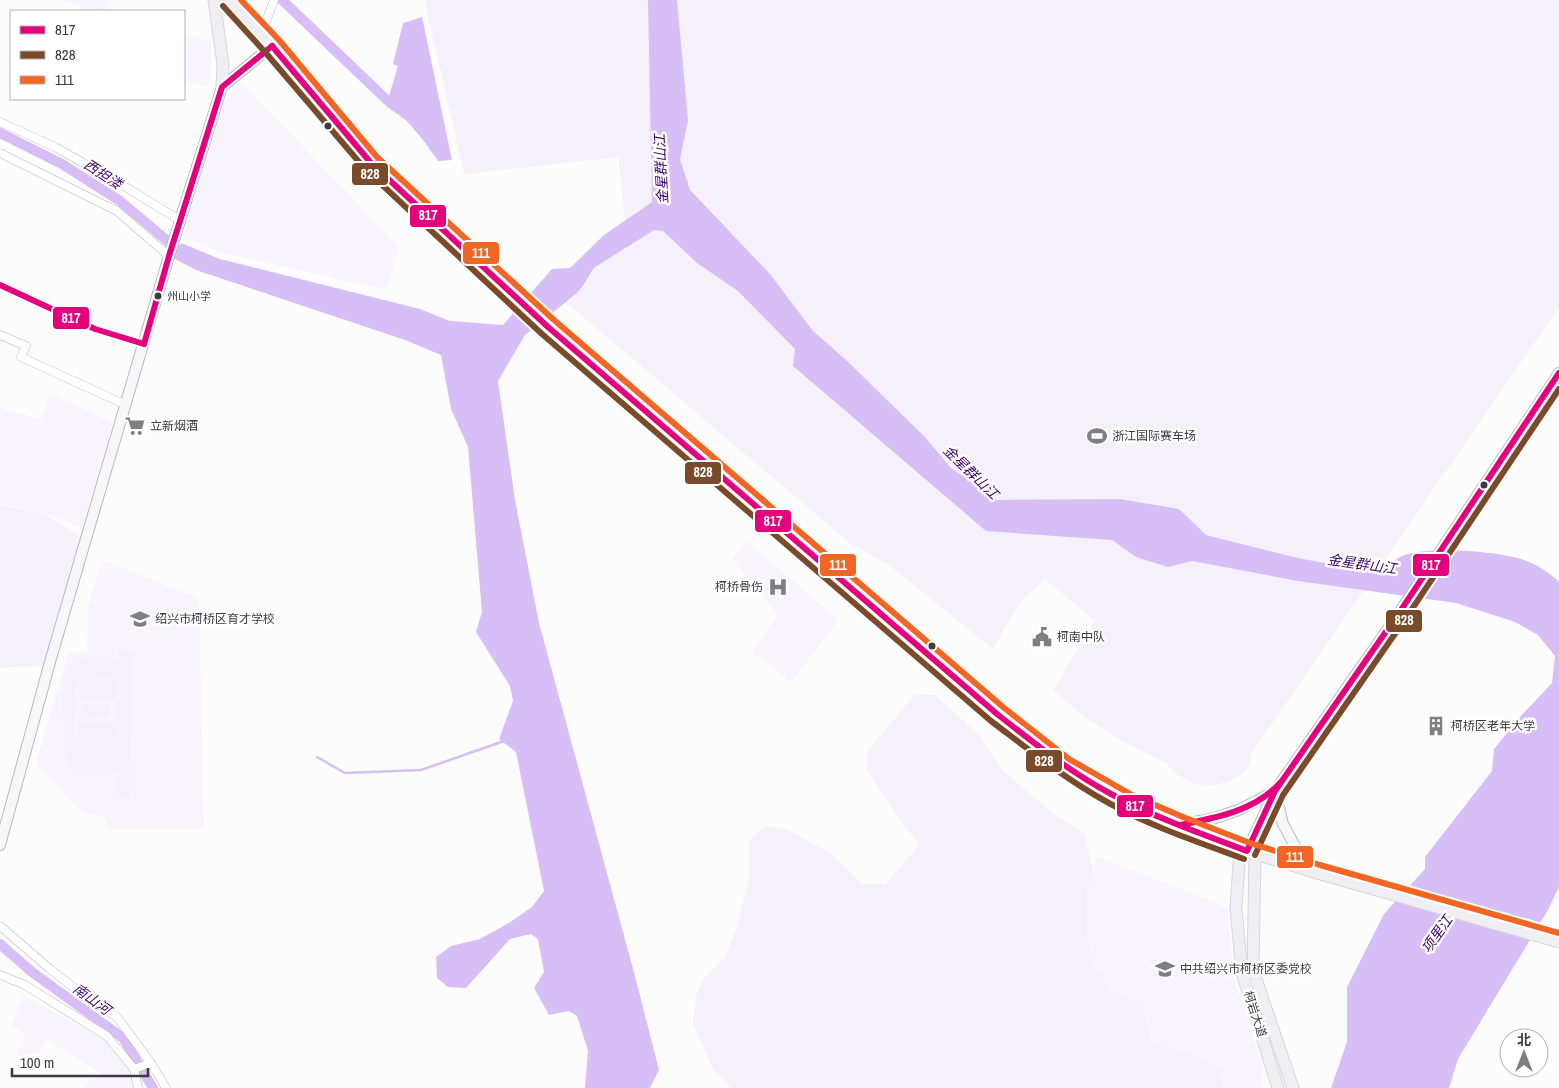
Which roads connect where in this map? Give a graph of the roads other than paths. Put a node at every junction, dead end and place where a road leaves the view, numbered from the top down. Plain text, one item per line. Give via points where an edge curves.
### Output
1 (214, 0) edge
2 (229, 0) edge
3 (274, 2) edge
4 (261, 35) junction
5 (272, 46) junction
6 (222, 87) junction
7 (0, 122) edge
8 (0, 153) edge
9 (181, 221) junction
10 (170, 256) junction
11 (0, 285) edge
12 (0, 335) edge
13 (144, 344) junction
14 (1559, 373) edge
15 (126, 404) junction
16 (1275, 791) junction
17 (1180, 826) junction
18 (0, 845) edge
19 (1247, 851) junction
20 (1317, 873) junction
21 (0, 926) edge
22 (1559, 942) edge
23 (0, 975) edge
24 (151, 1062) junction
25 (134, 1069) junction
26 (138, 1088) edge
27 (166, 1088) edge
28 (1278, 1088) edge
29 (1293, 1088) edge

1 - 6 main road via 223,64
2 - 4 main road
3 - 4 street
4 - 5 main road
5 - 6 street
5 - 17 main road via 370,163 519,301 997,714 1064,766 1128,804
6 - 9 street
7 - 9 street via 55,147
8 - 10 street via 117,211
9 - 10 street
10 - 13 street
11 - 13 street via 95,329
12 - 15 street via 26,346 21,357
13 - 15 street
14 - 16 street, 柯岩大道 via 1401,610
15 - 18 street
16 - 17 street via 1240,809
16 - 19 street, 柯岩大道
16 - 20 street via 1283,824 1296,848
17 - 19 main road
19 - 20 main road
19 - 28 main road, 柯岩大道 via 1236,908 1242,973
19 - 29 main road, 柯岩大道 via 1253,970
20 - 22 main road
21 - 24 street via 92,1002 117,1017
23 - 25 street via 25,985 107,1036
24 - 25 street
24 - 27 street
25 - 26 street

